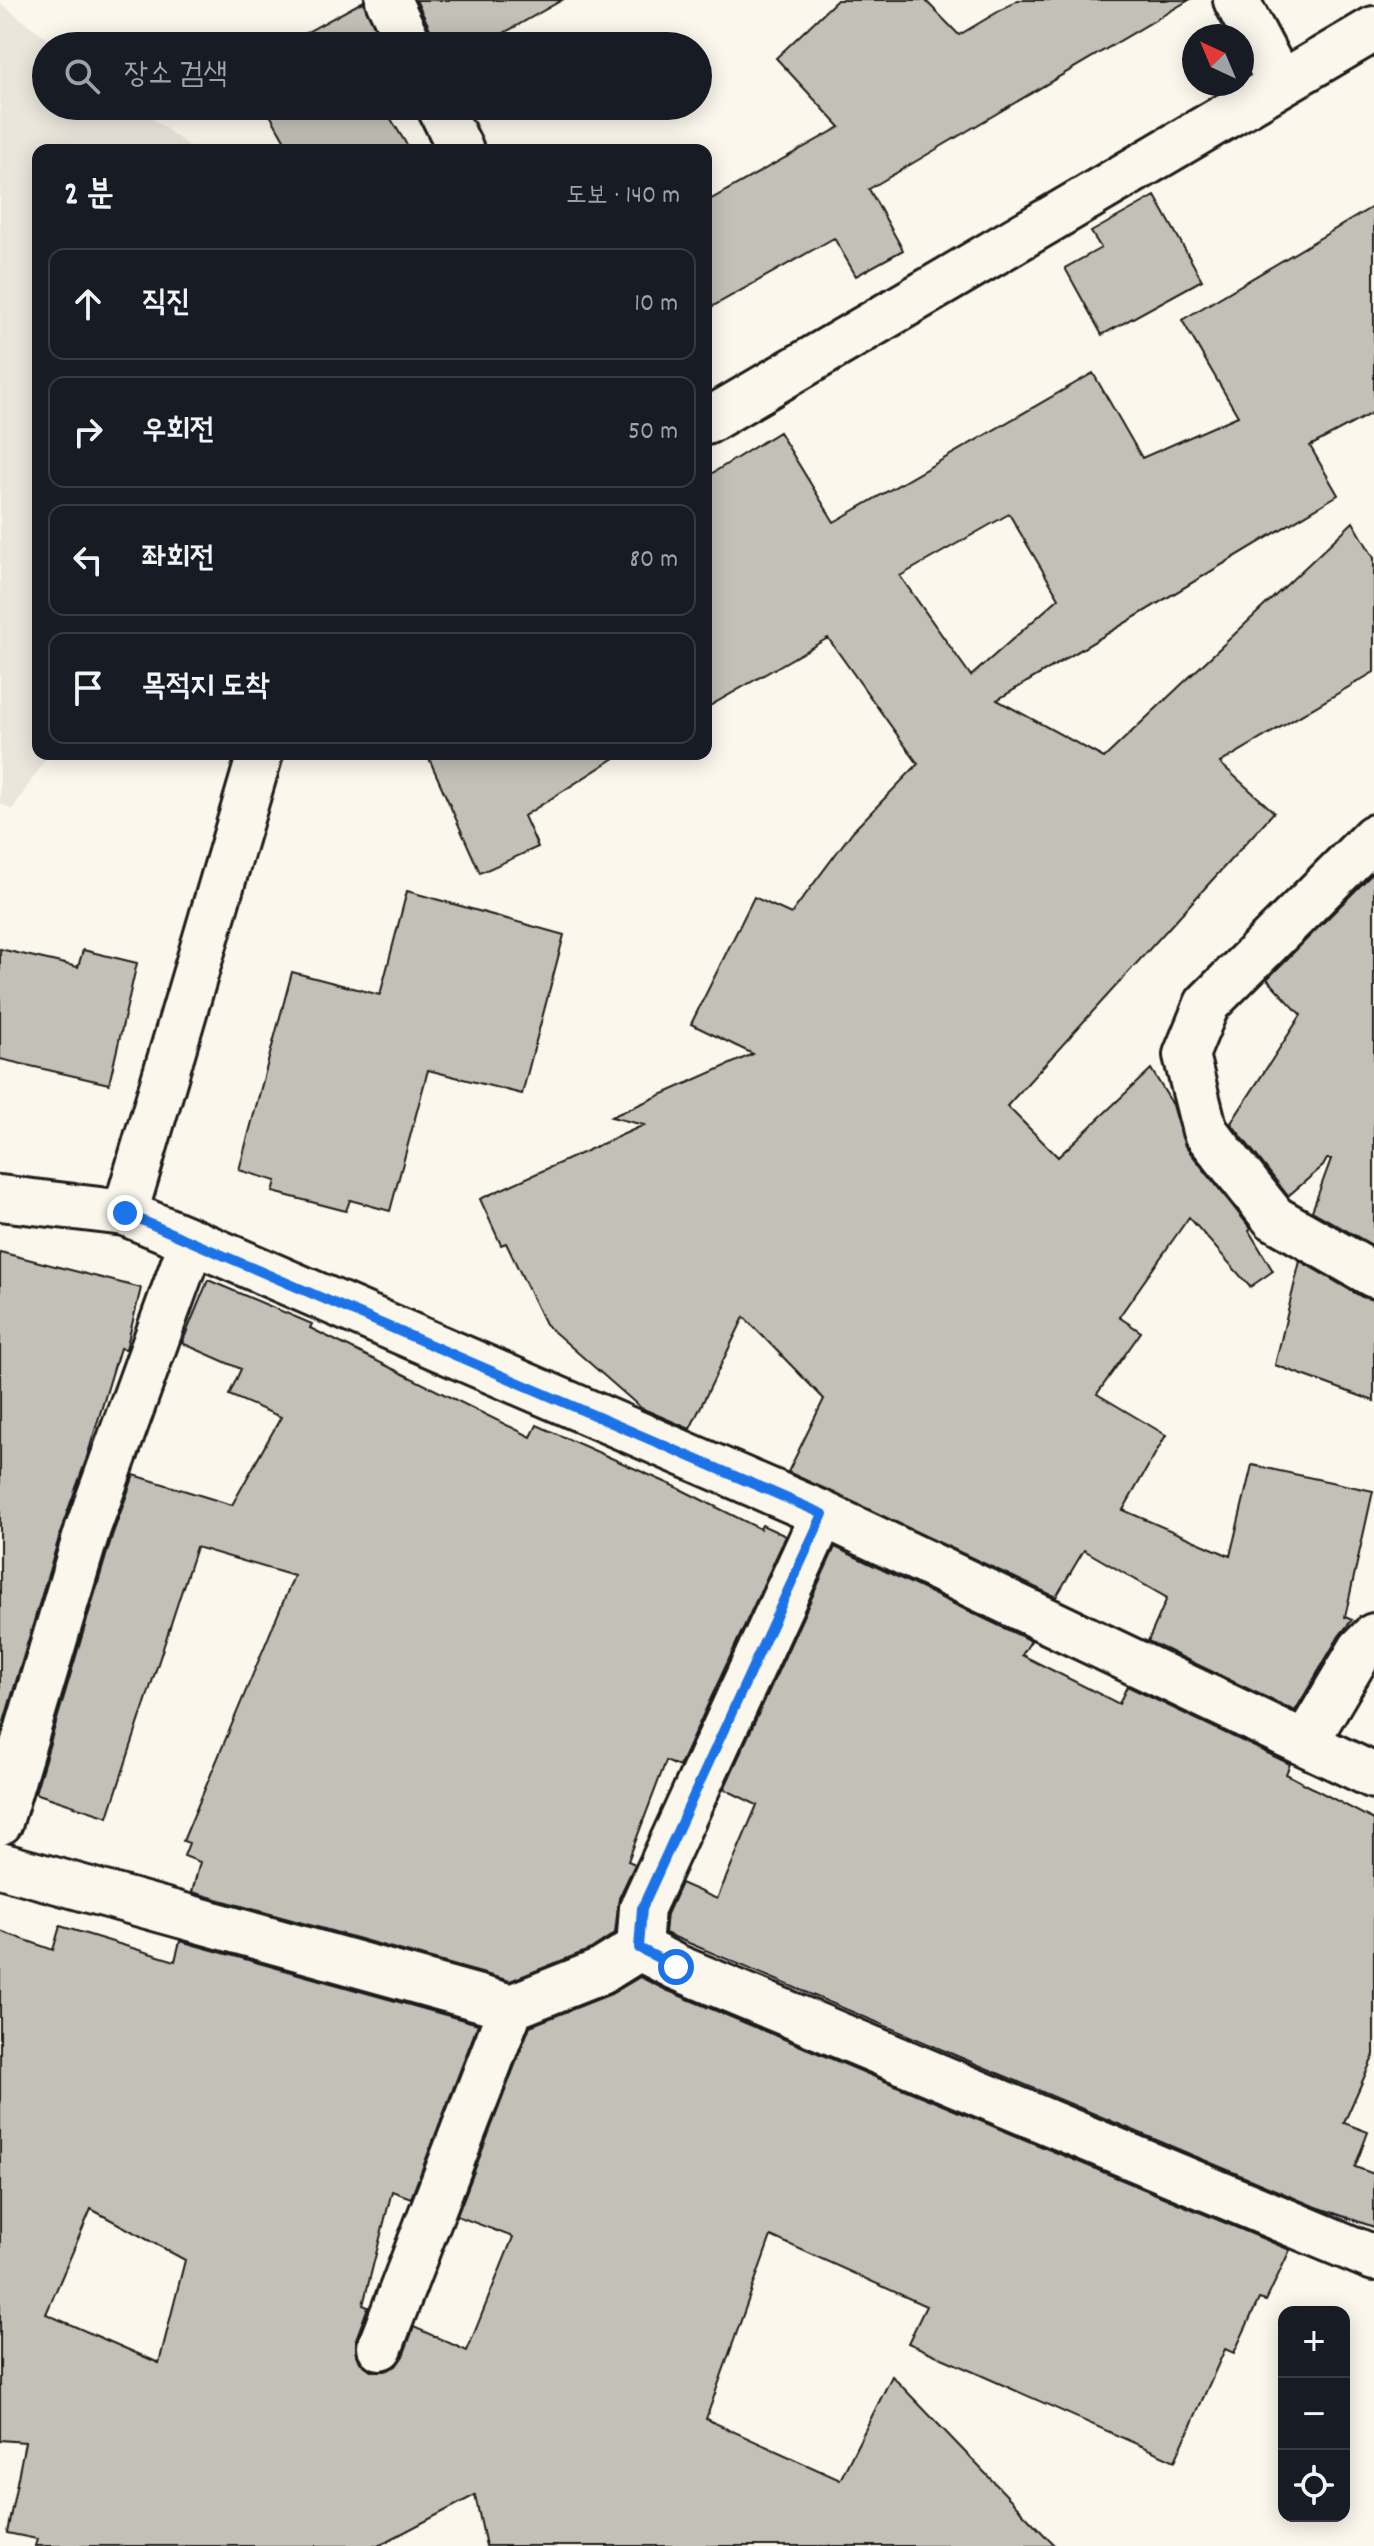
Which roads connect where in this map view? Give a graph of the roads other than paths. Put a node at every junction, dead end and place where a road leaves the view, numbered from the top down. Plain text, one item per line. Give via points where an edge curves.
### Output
1 (388, 0) edge
2 (1236, 0) edge
3 (1374, 29) edge
4 (403, 32) edge
5 (1280, 83) junction
6 (446, 120) edge
7 (458, 144) edge
8 (712, 418) edge
9 (258, 760) edge
10 (1374, 837) edge
11 (0, 1198) edge
12 (125, 1213) junction
13 (192, 1241) junction
14 (1374, 1275) edge
15 (823, 1514) junction
16 (1374, 1636) edge
17 (1306, 1742) junction
18 (1374, 1776) edge
19 (0, 1822) edge
20 (0, 1865) edge
21 (639, 1948) junction
22 (511, 2007) junction
23 (1374, 2258) edge
24 (380, 2347) dead end

1 - 4 street
2 - 5 street
3 - 5 street
5 - 8 street
6 - 7 street
9 - 12 street
10 - 14 street via 1207,1004 1186,1055 1205,1131 1274,1218
11 - 12 street
12 - 13 street
13 - 15 street
13 - 19 street via 88,1528
15 - 17 street
15 - 21 street via 642,1908
16 - 17 street
17 - 18 street
20 - 22 street
21 - 22 street via 602,1971
21 - 23 street
22 - 24 street

